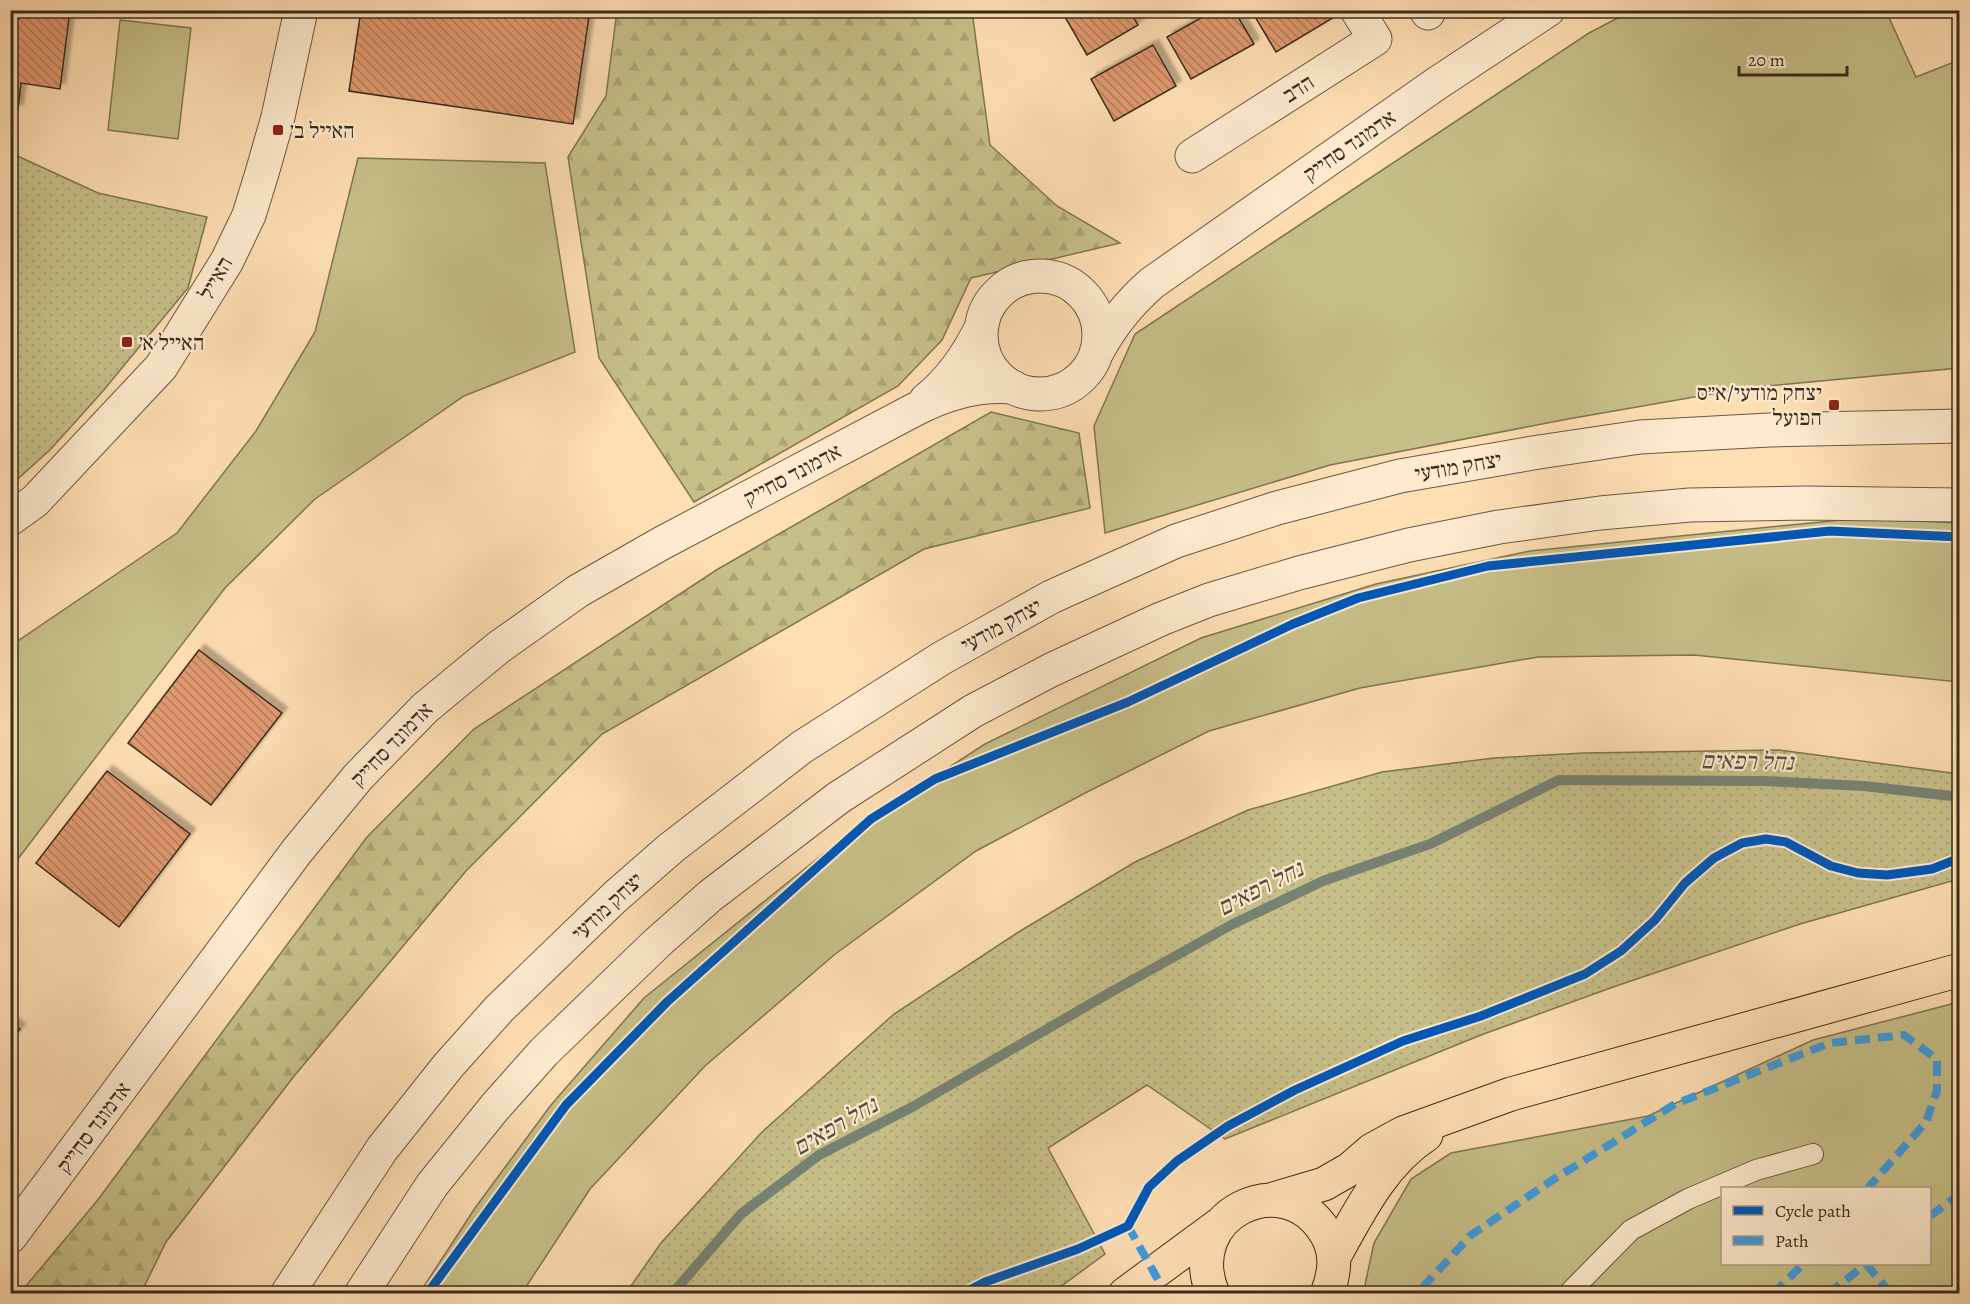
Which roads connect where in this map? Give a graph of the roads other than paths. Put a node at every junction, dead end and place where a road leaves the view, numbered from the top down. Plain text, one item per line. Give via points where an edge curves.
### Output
1 (301, 10) edge
2 (1357, 10) edge
3 (1548, 10) edge
4 (1192, 156) dead end
5 (1067, 283) junction
6 (1152, 284) junction
7 (981, 326) junction
8 (1096, 354) junction
9 (1013, 387) junction
10 (914, 410) junction
11 (1959, 426) edge
12 (1959, 505) edge
13 (10, 519) edge
14 (1959, 970) edge
15 (1461, 1113) junction
16 (1812, 1154) dead end
17 (1270, 1200) junction
18 (1220, 1224) junction
19 (10, 1238) edge
20 (1332, 1280) edge
21 (287, 1293) edge
22 (361, 1293) edge
23 (1125, 1293) edge
24 (1213, 1293) edge
25 (1568, 1293) edge

1 - 13 street, האייל via 262,173 249,215 227,261 161,367 42,493
2 - 4 street, הדב via 1375,39
3 - 6 street, אדמונד סחייק
5 - 6 street, אדמונד סחייק via 1107,291
5 - 7 street via 1040,276 1013,283 992,300
5 - 8 street via 1093,308 1100,336
6 - 8 street, אדמונד סחייק via 1124,312
7 - 9 street via 981,345 988,362 998,377
7 - 10 street, אדמונד סחייק via 953,374
8 - 9 street via 1082,377 1059,391 1030,393
9 - 10 street, אדמונד סחייק via 991,386 951,393
10 - 19 street, אדמונד סחייק via 578,591 491,653 425,708 358,777 297,851
11 - 21 street, יצחק מודעי via 1640,437 1400,476 1277,508 1176,541 1051,597 942,658 802,747 671,848 615,897 499,1009 448,1066 382,1149
12 - 22 street via 1690,505 1499,527 1409,545 1209,600 1051,670 973,711 838,798 710,896 657,943 544,1052 495,1107 432,1185
14 - 15 main road via 1511,1094
15 - 17 main road via 1403,1133 1324,1184
15 - 20 main road via 1410,1146 1381,1178 1363,1205
16 - 25 lane via 1727,1182 1631,1230
17 - 18 main road via 1234,1211
17 - 20 main road via 1305,1210 1320,1223 1329,1239
18 - 23 main road
18 - 24 main road via 1210,1240 1206,1258 1207,1279

